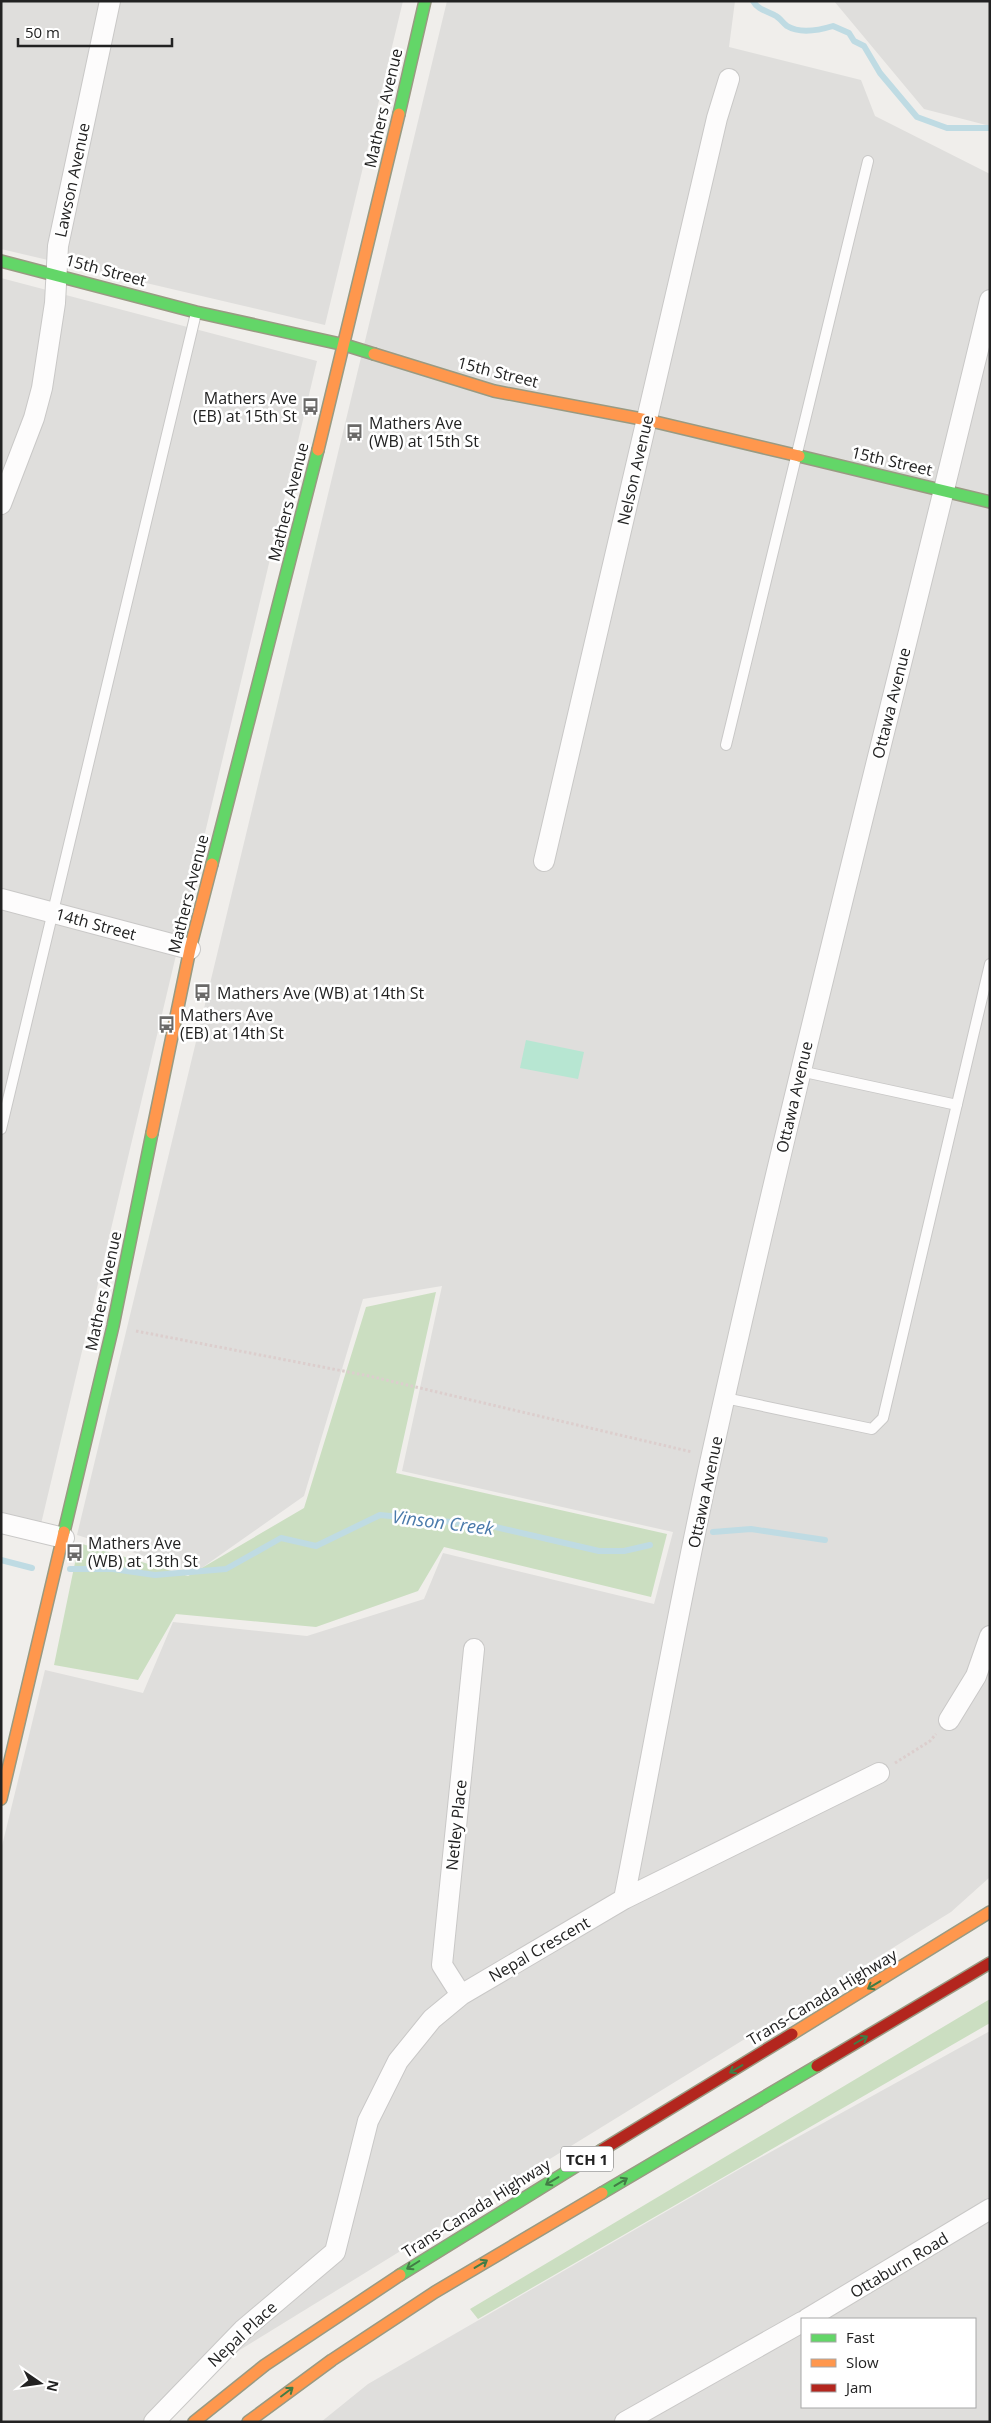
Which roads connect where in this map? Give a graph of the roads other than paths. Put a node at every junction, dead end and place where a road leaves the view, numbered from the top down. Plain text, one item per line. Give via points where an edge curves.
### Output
1 (110, 1) edge
2 (425, 1) edge
3 (729, 79) dead end
4 (868, 161) dead end
5 (1, 261) edge
6 (56, 273) junction
7 (990, 300) edge
8 (196, 312) junction
9 (345, 345) junction
10 (647, 420) junction
11 (795, 455) junction
12 (945, 490) junction
13 (990, 502) edge
14 (1, 504) edge
15 (726, 745) dead end
16 (544, 861) dead end
17 (1, 899) edge
18 (52, 912) junction
19 (190, 949) junction
20 (990, 964) edge
21 (800, 1072) junction
22 (957, 1105) junction
23 (1, 1129) edge
24 (725, 1398) junction
25 (1, 1523) edge
26 (64, 1538) junction
27 (990, 1636) edge
28 (474, 1650) dead end
29 (950, 1720) road end
30 (879, 1773) road end
31 (1, 1799) edge
32 (624, 1899) junction
33 (990, 1901) edge
34 (990, 1912) edge
35 (989, 1964) edge
36 (891, 1975) junction
37 (461, 1995) junction
38 (990, 2209) edge
39 (335, 2252) joint
40 (809, 2318) edge
41 (801, 2323) edge
42 (154, 2422) edge
43 (194, 2422) edge
44 (248, 2422) edge
45 (625, 2422) edge

1 - 6 street, Lawson Avenue via 58,246
2 - 9 main road, Mathers Avenue
3 - 10 street, Nelson Avenue via 717,118
4 - 11 lane
5 - 6 main road, 15th Street
6 - 8 main road, 15th Street
6 - 14 street, Lawson Avenue via 55,304 42,388
7 - 12 street, Ottawa Avenue
8 - 9 main road, 15th Street
8 - 18 lane
9 - 10 main road, 15th Street via 494,391
9 - 19 main road, Mathers Avenue
10 - 11 main road, 15th Street
10 - 16 street, Nelson Avenue
11 - 12 main road, 15th Street
11 - 15 lane
12 - 13 main road, 15th Street
12 - 21 street, Ottawa Avenue
17 - 18 street, 14th Street
18 - 19 street, 14th Street
18 - 23 lane
19 - 26 main road, Mathers Avenue via 114,1326
20 - 22 lane
21 - 22 lane
21 - 24 street, Ottawa Avenue
22 - 24 lane via 883,1418 872,1429
24 - 32 street, Ottawa Avenue
25 - 26 street
26 - 31 main road, Mathers Avenue
27 - 29 street via 976,1676
28 - 37 street, Netley Place via 442,1965
30 - 32 street, Nepal Crescent
32 - 37 street, Nepal Crescent
33 - 36 main road
34 - 36 main road, Trans-Canada Highway / TCH 1
44 -> 35 main road, TCH 1 via 332,2360 435,2292
36 -> 43 main road, Trans-Canada Highway / TCH 1 via 364,2297 265,2365
37 - 39 street, Nepal Crescent via 432,2019 398,2061 368,2121
38 - 40 street, Ottaburn Road
39 - 42 street, Nepal Place via 242,2330
41 - 45 street

